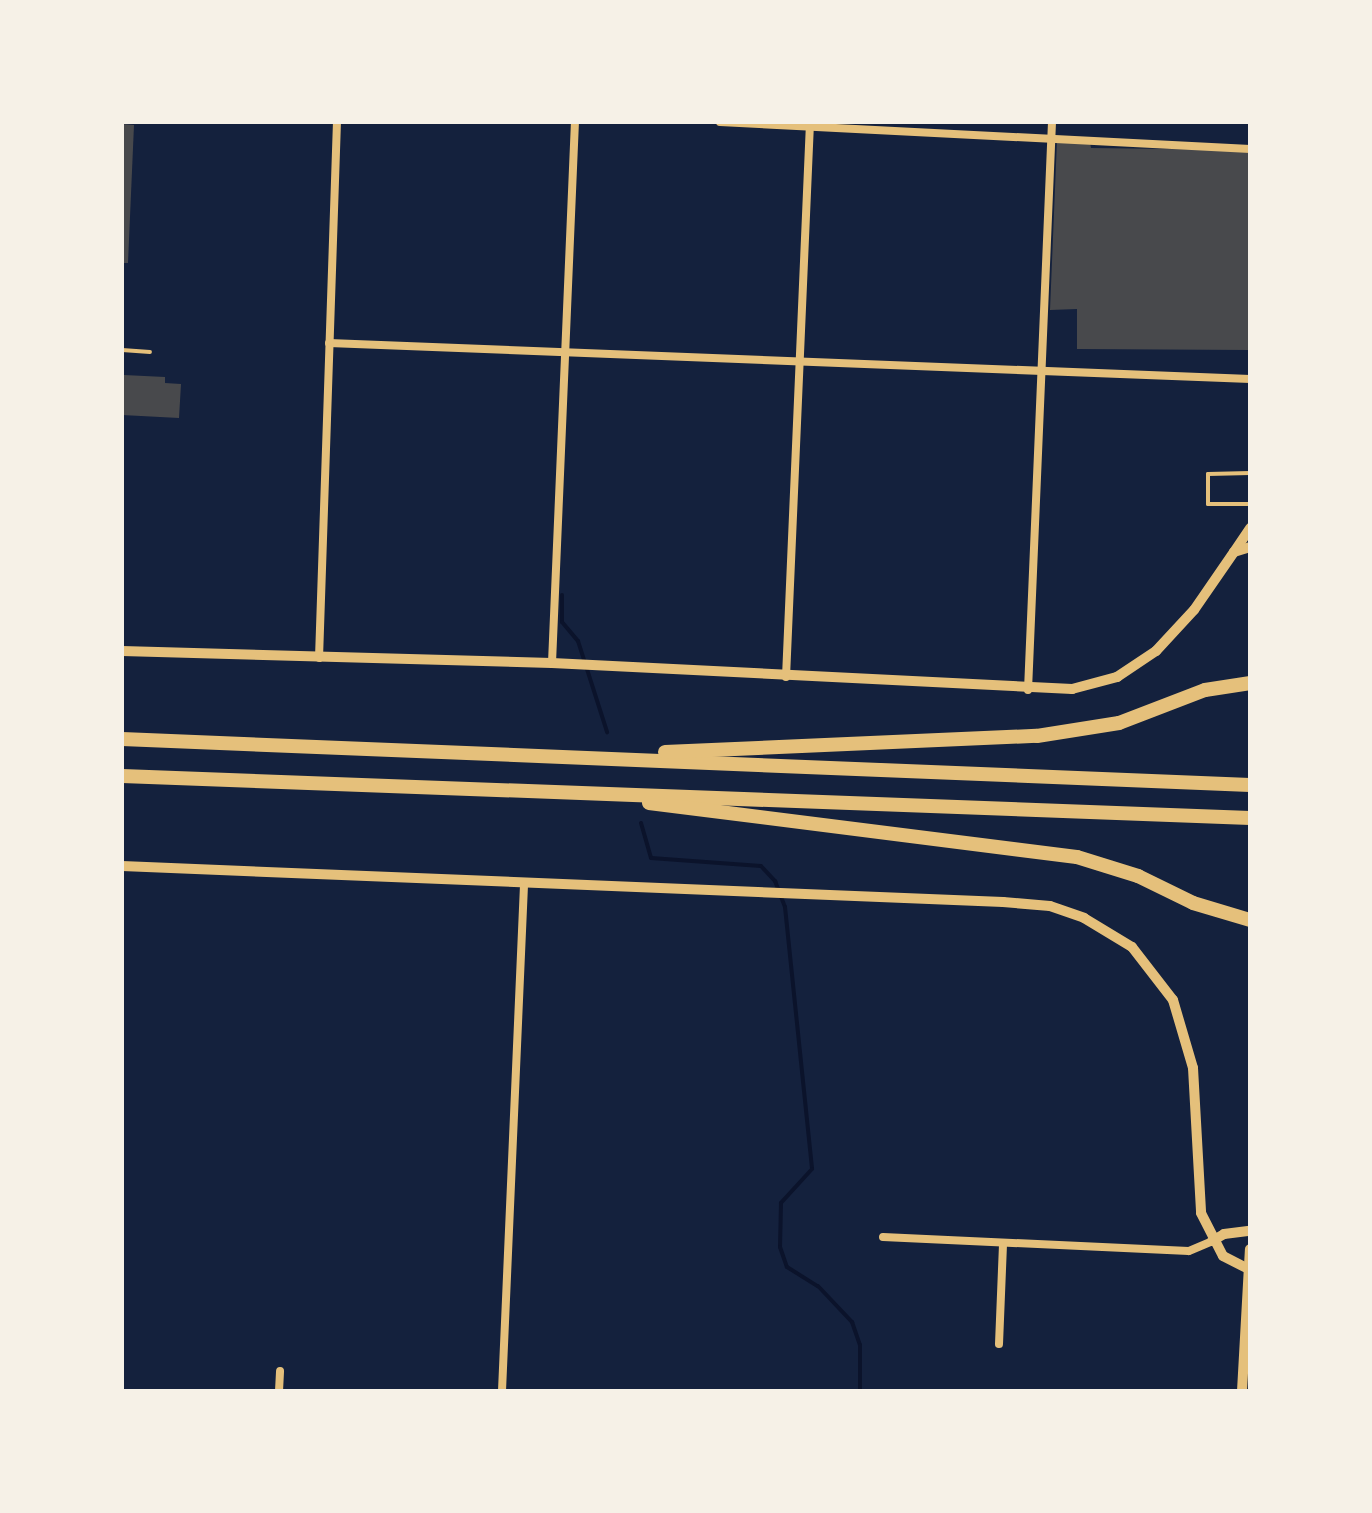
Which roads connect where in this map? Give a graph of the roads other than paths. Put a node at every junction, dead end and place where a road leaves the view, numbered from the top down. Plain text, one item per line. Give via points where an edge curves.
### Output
1 (337, 122) edge
2 (575, 122) edge
3 (720, 122) edge
4 (1052, 122) edge
5 (810, 124) edge
6 (1052, 136) junction
7 (1250, 149) edge
8 (329, 343) junction
9 (122, 350) edge
10 (567, 351) junction
11 (150, 352) dead end
12 (800, 358) junction
13 (1038, 370) junction
14 (1250, 379) edge
15 (1250, 473) edge
16 (1250, 504) edge
17 (1250, 528) edge
18 (1250, 547) edge
19 (1234, 552) junction
20 (122, 651) edge
21 (319, 658) junction
22 (552, 663) junction
23 (786, 678) junction
24 (1250, 683) edge
25 (1028, 690) junction
26 (122, 731) edge
27 (122, 739) edge
28 (256, 744) junction
29 (577, 757) junction
30 (122, 776) edge
31 (1250, 785) edge
32 (561, 792) junction
33 (1250, 818) edge
34 (122, 866) edge
35 (524, 885) junction
36 (1250, 920) edge
37 (1250, 1231) edge
38 (883, 1237) dead end
39 (1212, 1241) junction
40 (1003, 1244) junction
41 (1250, 1249) edge
42 (1249, 1270) edge
43 (999, 1344) dead end
44 (280, 1371) dead end
45 (279, 1391) edge
46 (502, 1391) edge
47 (1242, 1391) edge

1 - 8 street
2 - 10 street
3 - 5 street
4 - 6 street
5 - 6 street
5 - 12 street
6 - 7 street
6 - 13 street
8 - 10 street
8 - 21 street
9 - 11 lane
10 - 12 street
10 - 22 street
12 - 13 street
12 - 23 street
13 - 14 street
13 - 25 street
15 - 16 lane via 1208,474 1208,504
17 - 19 street
18 - 19 street
19 - 25 street via 1194,610 1141,662 1092,684
20 - 21 street
21 - 22 street
22 - 23 street
23 - 25 street
24 - 29 highway via 1205,690 1119,723 1037,736
26 - 28 highway
27 - 28 highway
28 - 29 highway
29 - 31 highway
30 - 32 highway
32 - 33 highway
32 - 36 highway via 1077,857
34 - 35 street
35 - 39 street via 1050,906 1084,918 1132,947 1164,984 1189,1042 1195,1192
35 - 46 street
37 - 39 street
38 - 40 street
39 - 40 street via 1189,1251
39 - 42 street via 1223,1256
40 - 43 street
41 - 42 street
42 - 47 street
44 - 45 street

